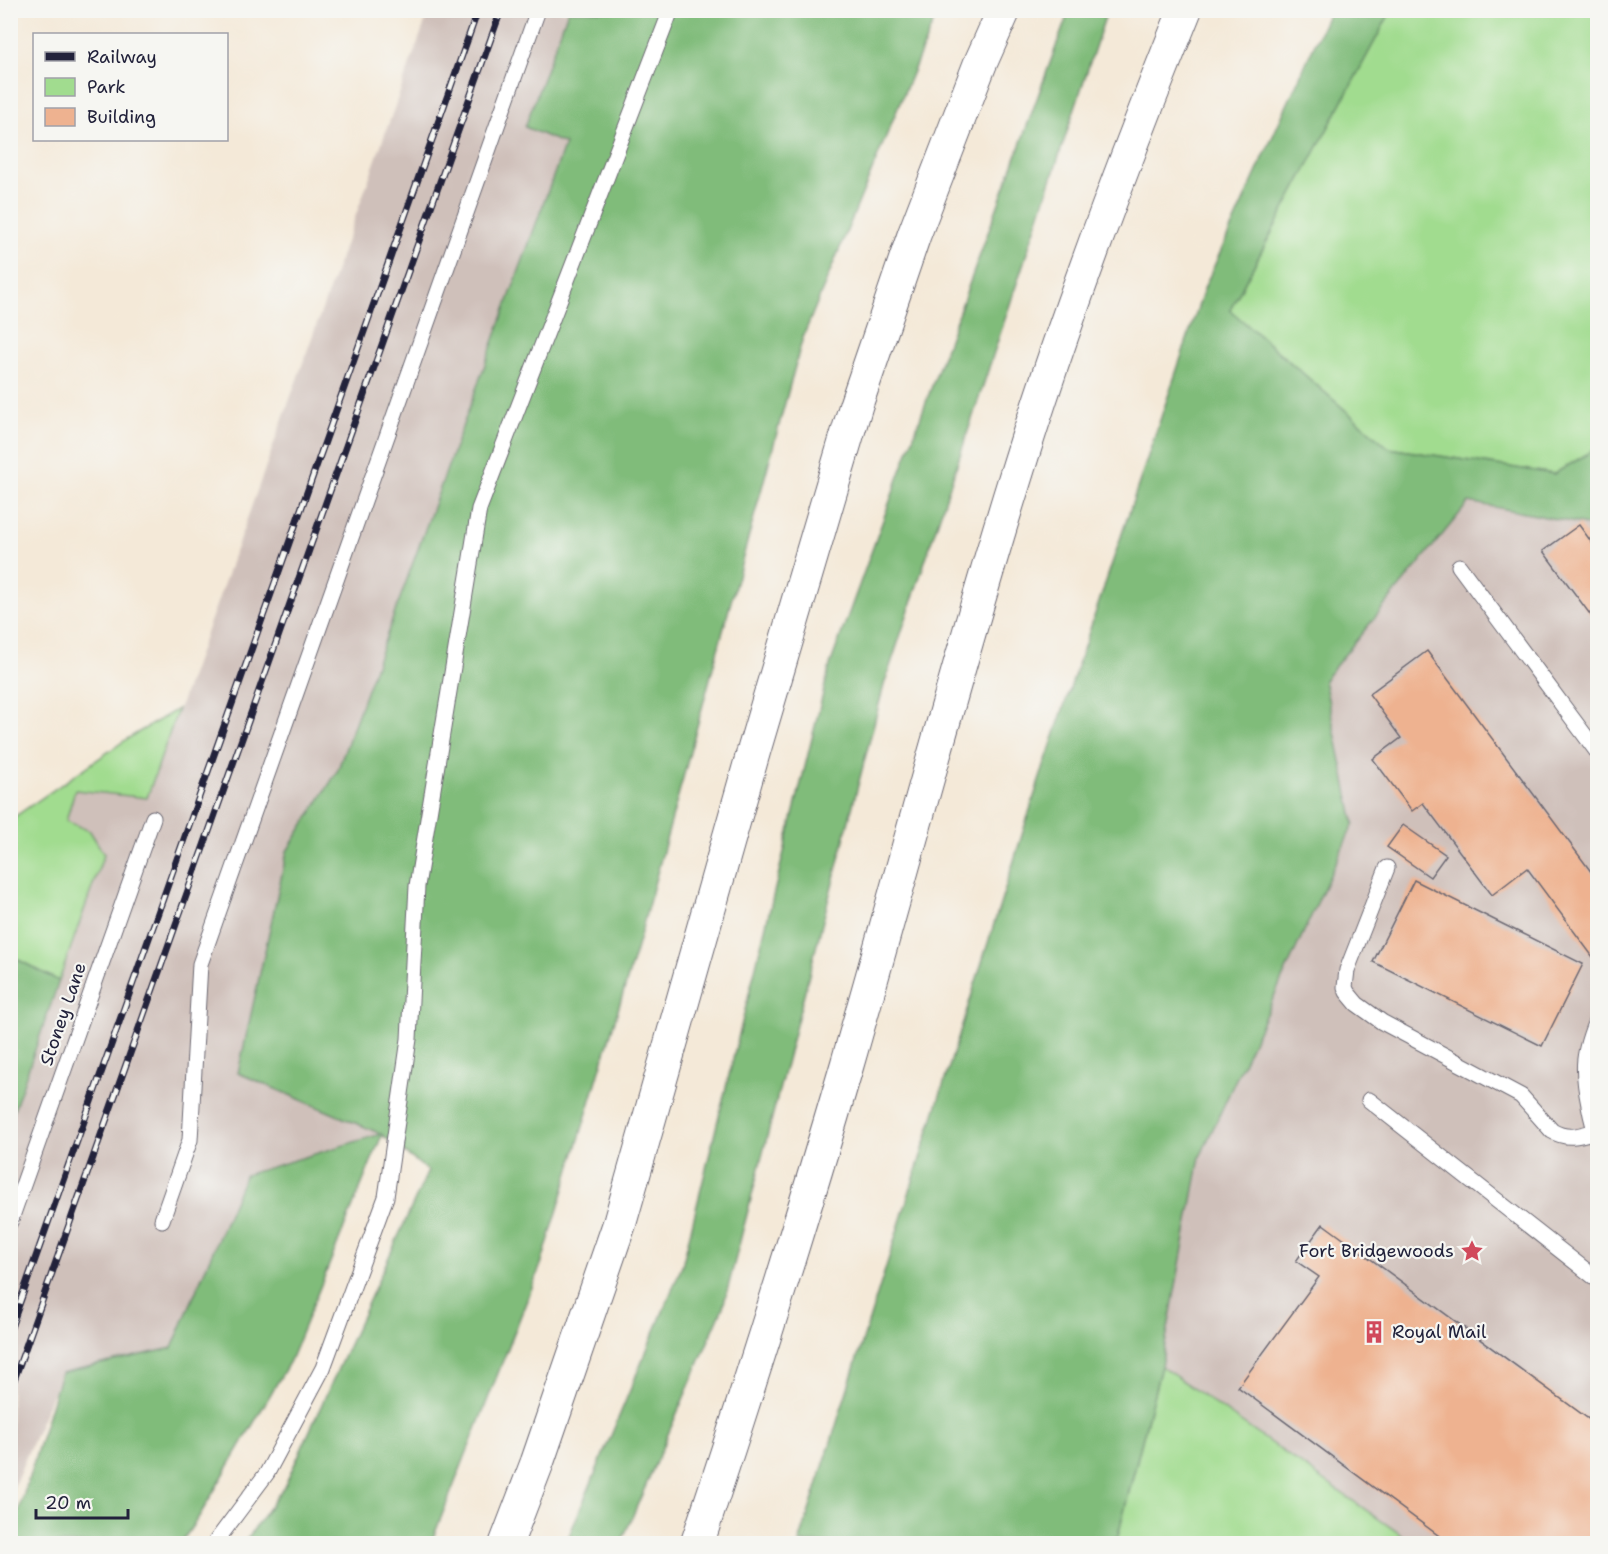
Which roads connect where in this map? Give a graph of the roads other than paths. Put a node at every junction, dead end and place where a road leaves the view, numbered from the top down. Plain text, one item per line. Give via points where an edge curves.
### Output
1 (538, 10) edge
2 (671, 10) edge
3 (1004, 10) edge
4 (1185, 10) edge
5 (1459, 566) dead end
6 (1598, 753) edge
7 (153, 818) dead end
8 (1387, 868) dead end
9 (1598, 1016) edge
10 (1369, 1100) dead end
11 (1596, 1134) edge
12 (162, 1220) dead end
13 (10, 1222) edge
14 (1598, 1280) edge
15 (214, 1544) edge
16 (506, 1544) edge
17 (697, 1544) edge

1 - 12 lane via 200,964 190,1140
2 - 15 lane via 479,509 417,886 409,1039 386,1197 323,1368 267,1473
3 - 16 highway via 914,235 856,405 620,1222
4 - 17 highway via 1074,300 1014,481 843,1077 759,1357
5 - 6 lane
7 - 13 lane, Stoney Lane
8 - 11 lane via 1347,970 1344,983 1351,998 1382,1022 1521,1096 1552,1131 1573,1137
9 - 11 lane via 1586,1046 1583,1077
10 - 14 lane

